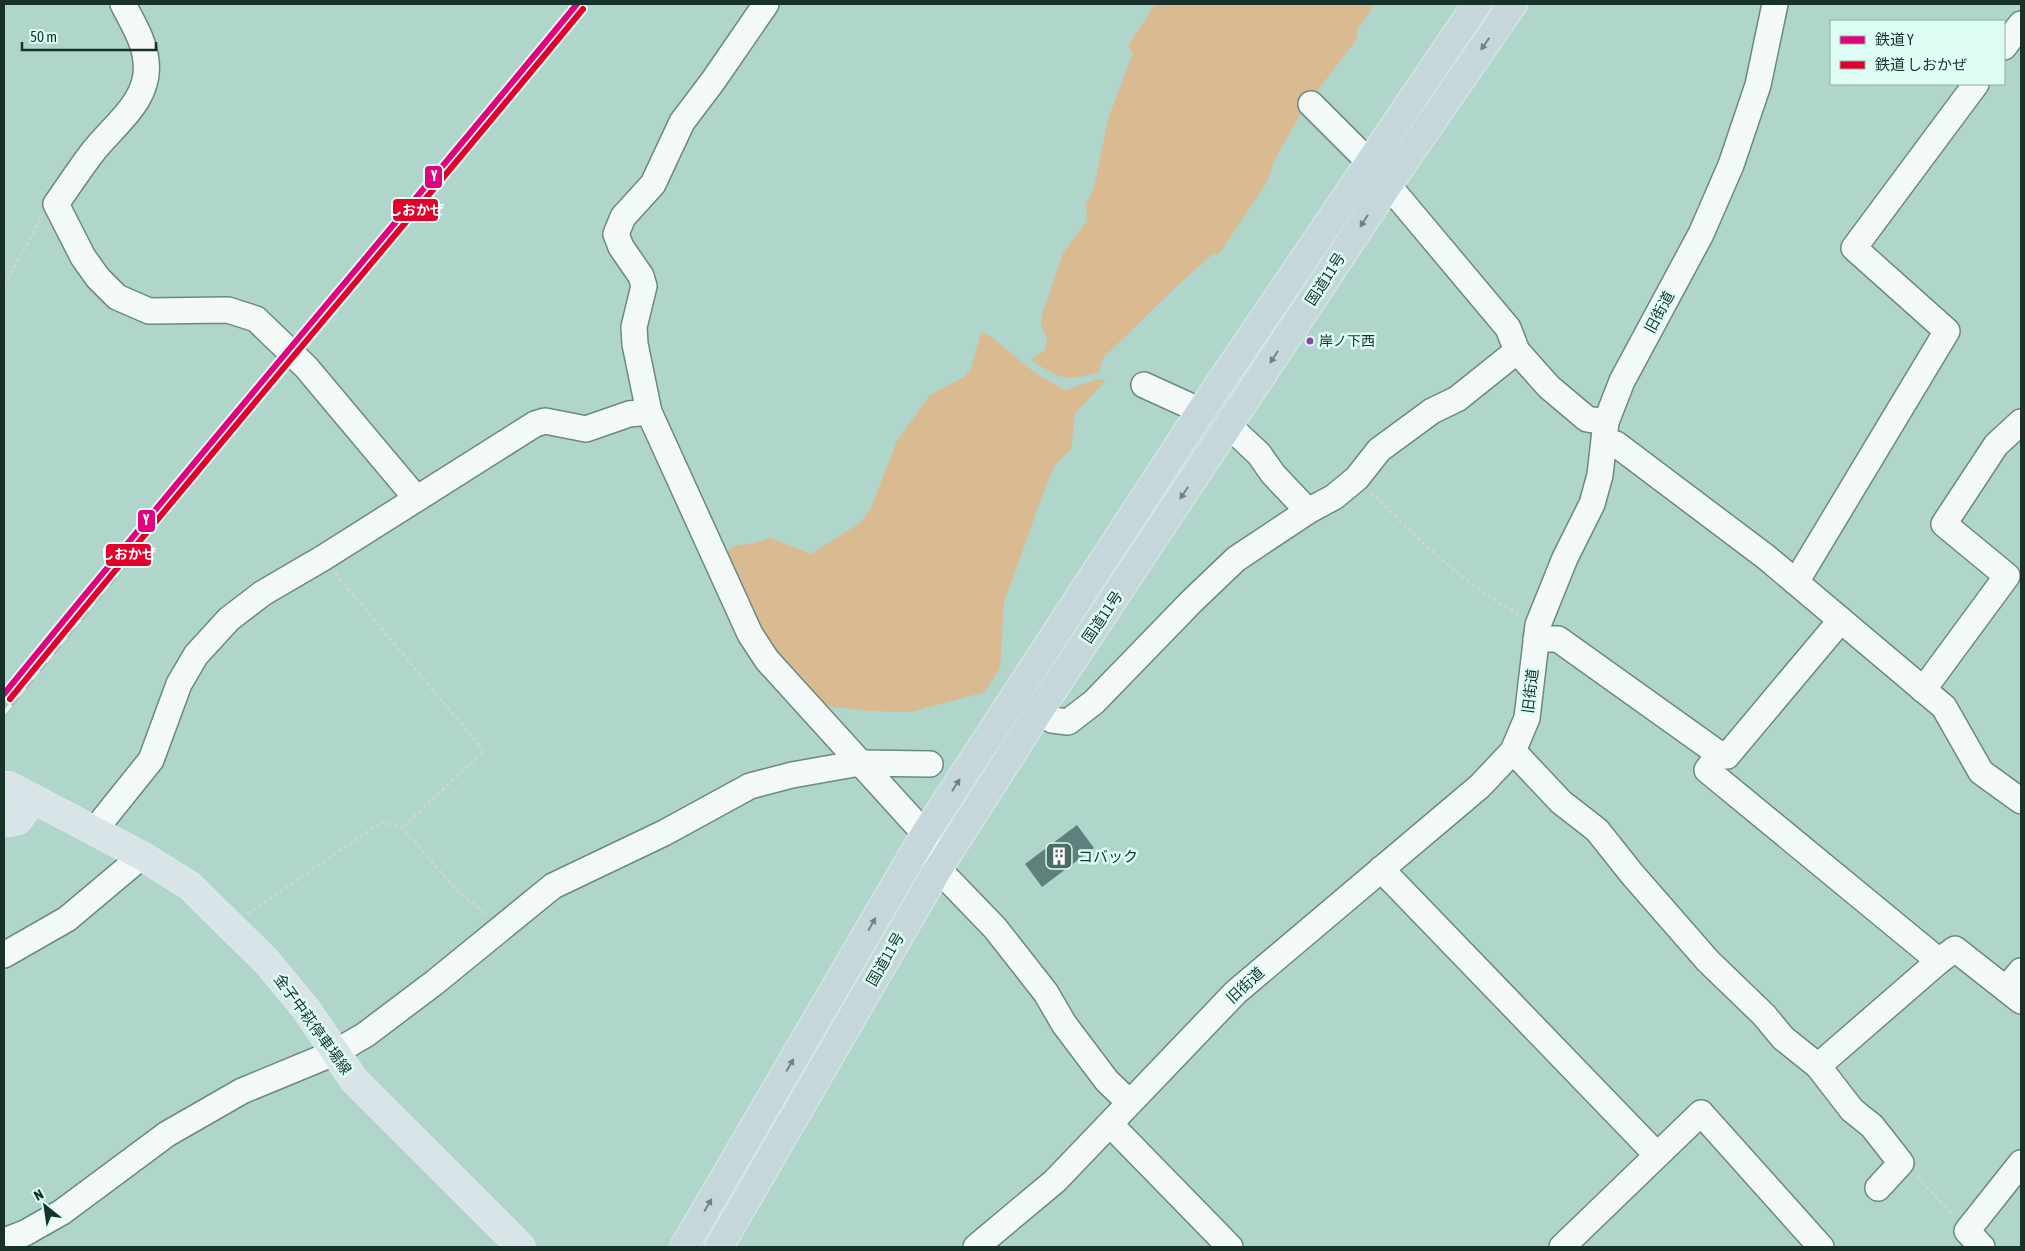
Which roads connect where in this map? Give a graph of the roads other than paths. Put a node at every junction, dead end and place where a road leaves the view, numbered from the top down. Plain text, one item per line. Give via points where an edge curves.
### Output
1 (124, 4) edge
2 (766, 4) edge
3 (1477, 4) edge
4 (1512, 4) edge
5 (1775, 4) edge
6 (2021, 24) edge
7 (2005, 46) edge
8 (1975, 85) edge
9 (1310, 104) dead end
10 (1370, 163) junction
11 (1388, 184) junction
12 (1518, 351) junction
13 (1144, 385) dead end
14 (1201, 411) junction
15 (649, 412) junction
16 (2021, 422) edge
17 (1229, 426) junction
18 (1605, 432) junction
19 (416, 498) junction
20 (1308, 511) junction
21 (1796, 582) junction
22 (1841, 620) junction
23 (1537, 632) junction
24 (1923, 690) junction
25 (1039, 711) junction
26 (1513, 751) junction
27 (1719, 754) junction
28 (860, 764) junction
29 (930, 764) dead end
30 (4, 786) edge
31 (33, 799) junction
32 (2021, 802) edge
33 (4, 817) edge
34 (94, 831) junction
35 (925, 834) junction
36 (142, 856) junction
37 (938, 869) junction
38 (1380, 869) junction
39 (4, 956) edge
40 (1939, 961) junction
41 (2016, 987) edge
42 (334, 1054) junction
43 (1818, 1066) junction
44 (1129, 1102) junction
45 (1110, 1124) junction
46 (1657, 1155) junction
47 (2021, 1163) edge
48 (1878, 1188) dead end
49 (1975, 1239) edge
50 (4, 1241) edge
51 (521, 1247) edge
52 (684, 1247) edge
53 (719, 1247) edge
54 (976, 1247) edge
55 (1230, 1247) edge
56 (1562, 1247) edge
57 (1821, 1247) edge

1 - 19 street via 146,60 142,92 92,152 56,204 83,257 98,278 118,297 149,311 228,310 256,319 306,367
2 - 15 street via 682,122 653,184 623,217 616,234 642,276 644,286 634,327
3 - 10 highway, 国道11号
4 -> 11 highway, 国道11号
5 - 18 street, 旧街道 via 1758,85 1731,166 1701,234 1622,381
6 - 7 street
8 - 21 street via 1854,248 1947,331
9 - 10 street
10 - 11 street
10 - 14 highway, 国道11号
11 - 12 street via 1508,328
11 -> 17 highway, 国道11号
12 - 18 street via 1549,387
12 - 20 street via 1457,399 1432,411 1379,450 1357,478
13 - 14 street
35 -> 14 highway, 国道11号
15 - 19 street via 629,414 586,429 545,421 535,424
15 - 28 street via 750,634 767,660
16 - 24 street via 1996,445 1944,524 2007,576
17 - 20 street via 1260,454 1273,474
17 -> 25 highway, 国道11号
18 - 21 street via 1616,444
18 - 23 street, 旧街道 via 1600,475 1592,504 1565,558
19 - 34 street via 263,593 229,619 196,656 179,684 151,760
20 - 25 street via 1236,559 1094,702 1068,722 1052,720
21 - 22 street
22 - 24 street
22 - 27 street via 1727,756
23 - 26 street, 旧街道 via 1527,718
23 - 27 street via 1558,639
24 - 32 street via 1944,707 1981,772
25 - 37 highway, 国道11号
26 - 38 street, 旧街道 via 1480,786
26 - 43 street via 1561,802 1597,830 1708,961 1783,1038
27 - 40 street via 1707,770
28 - 29 street
28 - 35 street
28 - 42 street via 792,775 750,786 553,886 381,1023
30 - 31 main road, 金子中萩停車場線
31 - 33 main road via 18,820 10,822
31 - 34 main road, 金子中萩停車場線
34 - 36 main road, 金子中萩停車場線
35 - 37 street
52 -> 35 highway, 国道11号
36 - 39 street via 67,920
36 - 42 main road, 金子中萩停車場線 via 190,886 267,962 306,1009
37 - 44 street via 995,928 1046,993 1064,1024 1107,1081
37 - 53 highway, 国道11号
38 - 44 street, 旧街道 via 1236,992
38 - 46 street
40 - 41 street via 1955,949
40 - 43 street
42 - 50 street via 242,1091 168,1134 62,1212
42 - 51 main road, 金子中萩停車場線 via 354,1080
43 - 48 street via 1852,1110 1872,1126 1901,1163
44 - 45 street, 旧街道
45 - 54 street, 旧街道 via 1055,1181
45 - 55 street
46 - 56 street
46 - 57 street via 1701,1113
47 - 49 street

